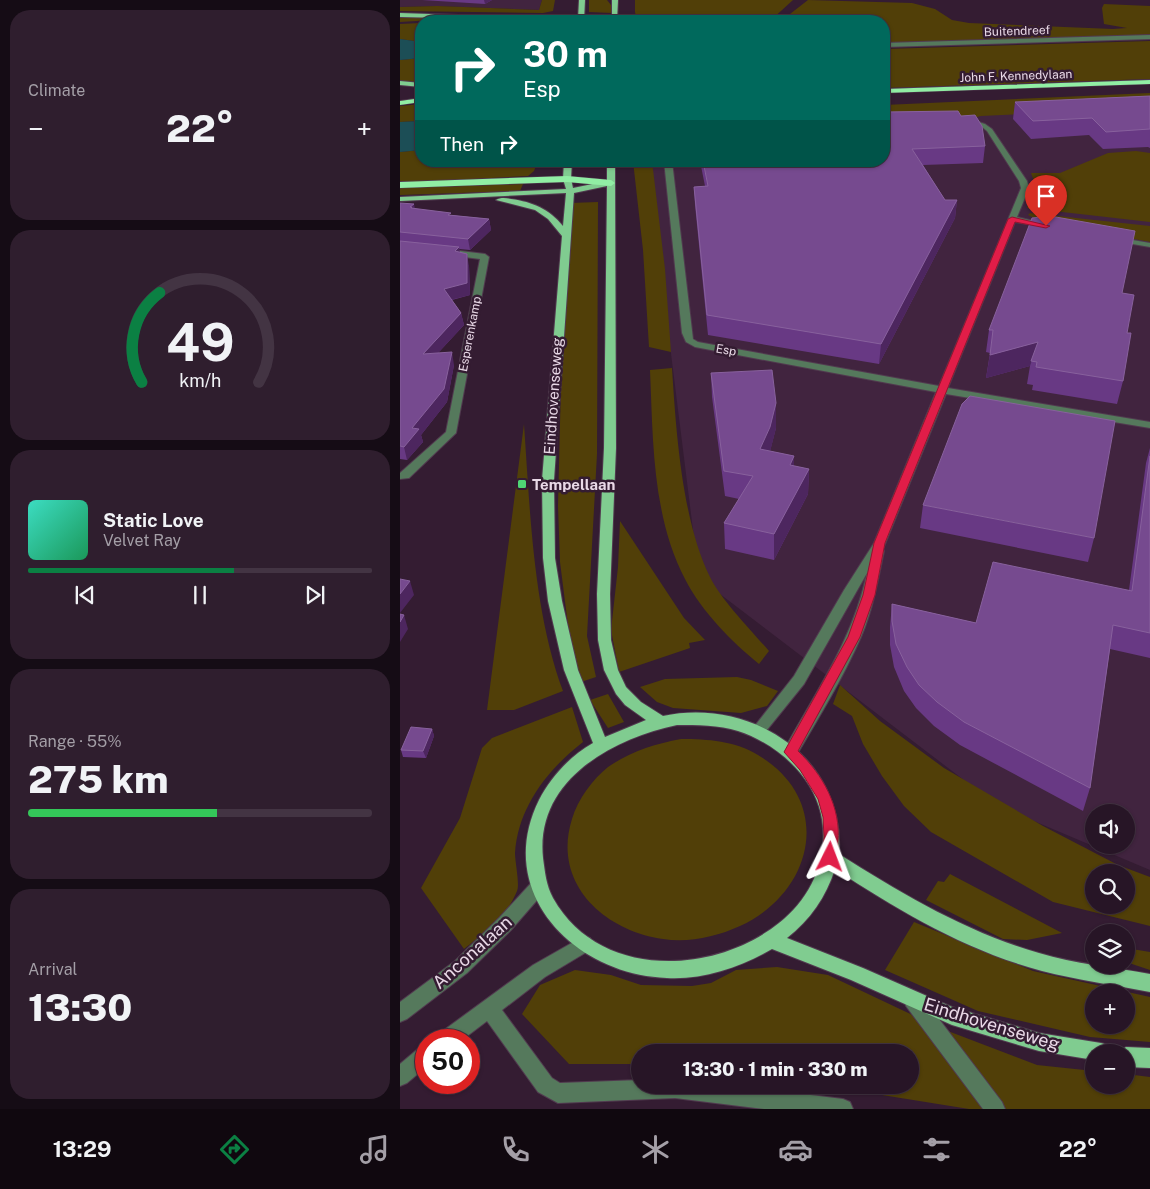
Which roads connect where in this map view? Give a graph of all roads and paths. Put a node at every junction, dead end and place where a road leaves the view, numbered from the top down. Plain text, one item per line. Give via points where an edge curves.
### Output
1 (582, 0) edge
2 (615, 0) edge
3 (400, 15) edge
4 (415, 15) edge
5 (415, 15) edge
6 (446, 15) edge
7 (581, 15) edge
8 (614, 15) edge
9 (1150, 38) edge
10 (890, 44) edge
11 (1150, 82) edge
12 (400, 83) edge
13 (415, 84) edge
14 (400, 88) edge
15 (415, 89) edge
16 (890, 91) edge
17 (400, 98) edge
18 (415, 99) edge
19 (415, 100) edge
20 (400, 103) edge
21 (960, 120) edge
22 (567, 167) edge
23 (611, 167) edge
24 (669, 167) edge
25 (566, 179) junction
26 (611, 183) junction
27 (400, 185) edge
28 (570, 191) junction
29 (466, 197) junction
30 (400, 199) edge
31 (1012, 219) junction
32 (1058, 228) edge
33 (565, 234) junction
34 (1113, 238) edge
35 (1150, 245) edge
36 (444, 252) edge
37 (942, 390) junction
38 (1150, 425) edge
39 (402, 478) edge
40 (880, 543) junction
41 (660, 722) junction
42 (757, 732) junction
43 (601, 744) junction
44 (791, 752) junction
45 (830, 857) junction
46 (539, 886) junction
47 (771, 940) junction
48 (584, 944) junction
49 (1150, 983) edge
50 (913, 1000) junction
51 (490, 1008) junction
52 (400, 1014) edge
53 (462, 1029) edge
54 (1085, 1049) edge
55 (1135, 1057) edge
56 (1150, 1058) edge
57 (415, 1064) edge
58 (400, 1076) edge
59 (843, 1109) edge
60 (995, 1109) edge

1 - 7 main road
2 - 8 main road
3 - 5 main road
4 - 6 main road
9 - 10 street, Buitendreef
11 - 16 highway, John F. Kennedylaan
12 - 13 main road
14 - 15 main road
17 - 18 highway
19 - 20 highway
21 - 31 street via 969,120 990,130 1023,181 1025,188
22 - 25 main road, Eindhovenseweg
23 - 26 main road
24 - 37 street, Esp via 689,340 709,347
25 - 26 highway
25 - 27 highway
25 - 28 main road, Eindhovenseweg
26 - 28 main road
26 - 41 main road via 610,448 606,488 604,632 607,658 618,685 633,704
28 - 29 main road
28 - 33 main road, Eindhovenseweg
29 - 30 main road
29 - 33 main road via 536,207 554,218
31 - 32 street
31 - 37 street
33 - 43 main road, Eindhovenseweg via 548,480 549,558 554,601 571,670
34 - 35 street
36 - 39 street, Esperenkamp via 485,257 484,266 451,433
37 - 38 street, Esp
37 - 40 street
40 - 42 street via 799,680
40 - 44 street via 869,595 854,637
41 - 42 main road via 710,720
41 - 43 main road via 629,730
42 - 44 main road
43 - 46 main road via 567,771 544,805 533,845
44 - 45 main road via 805,766 825,799 832,837
45 - 47 main road via 823,880 810,902
45 - 49 main road via 901,902 969,936 1041,962
46 - 48 main road via 556,918
46 - 52 street, Anconalaan via 461,967
47 - 48 main road via 727,961 676,970 627,964
47 - 50 main road, Eindhovenseweg
48 - 51 street via 539,971
50 - 54 main road, Eindhovenseweg via 952,1016 1039,1042
50 - 60 street, Eindhovenseweg
51 - 53 street
51 - 59 street via 545,1085 558,1093 675,1088
55 - 56 main road
57 - 58 street

